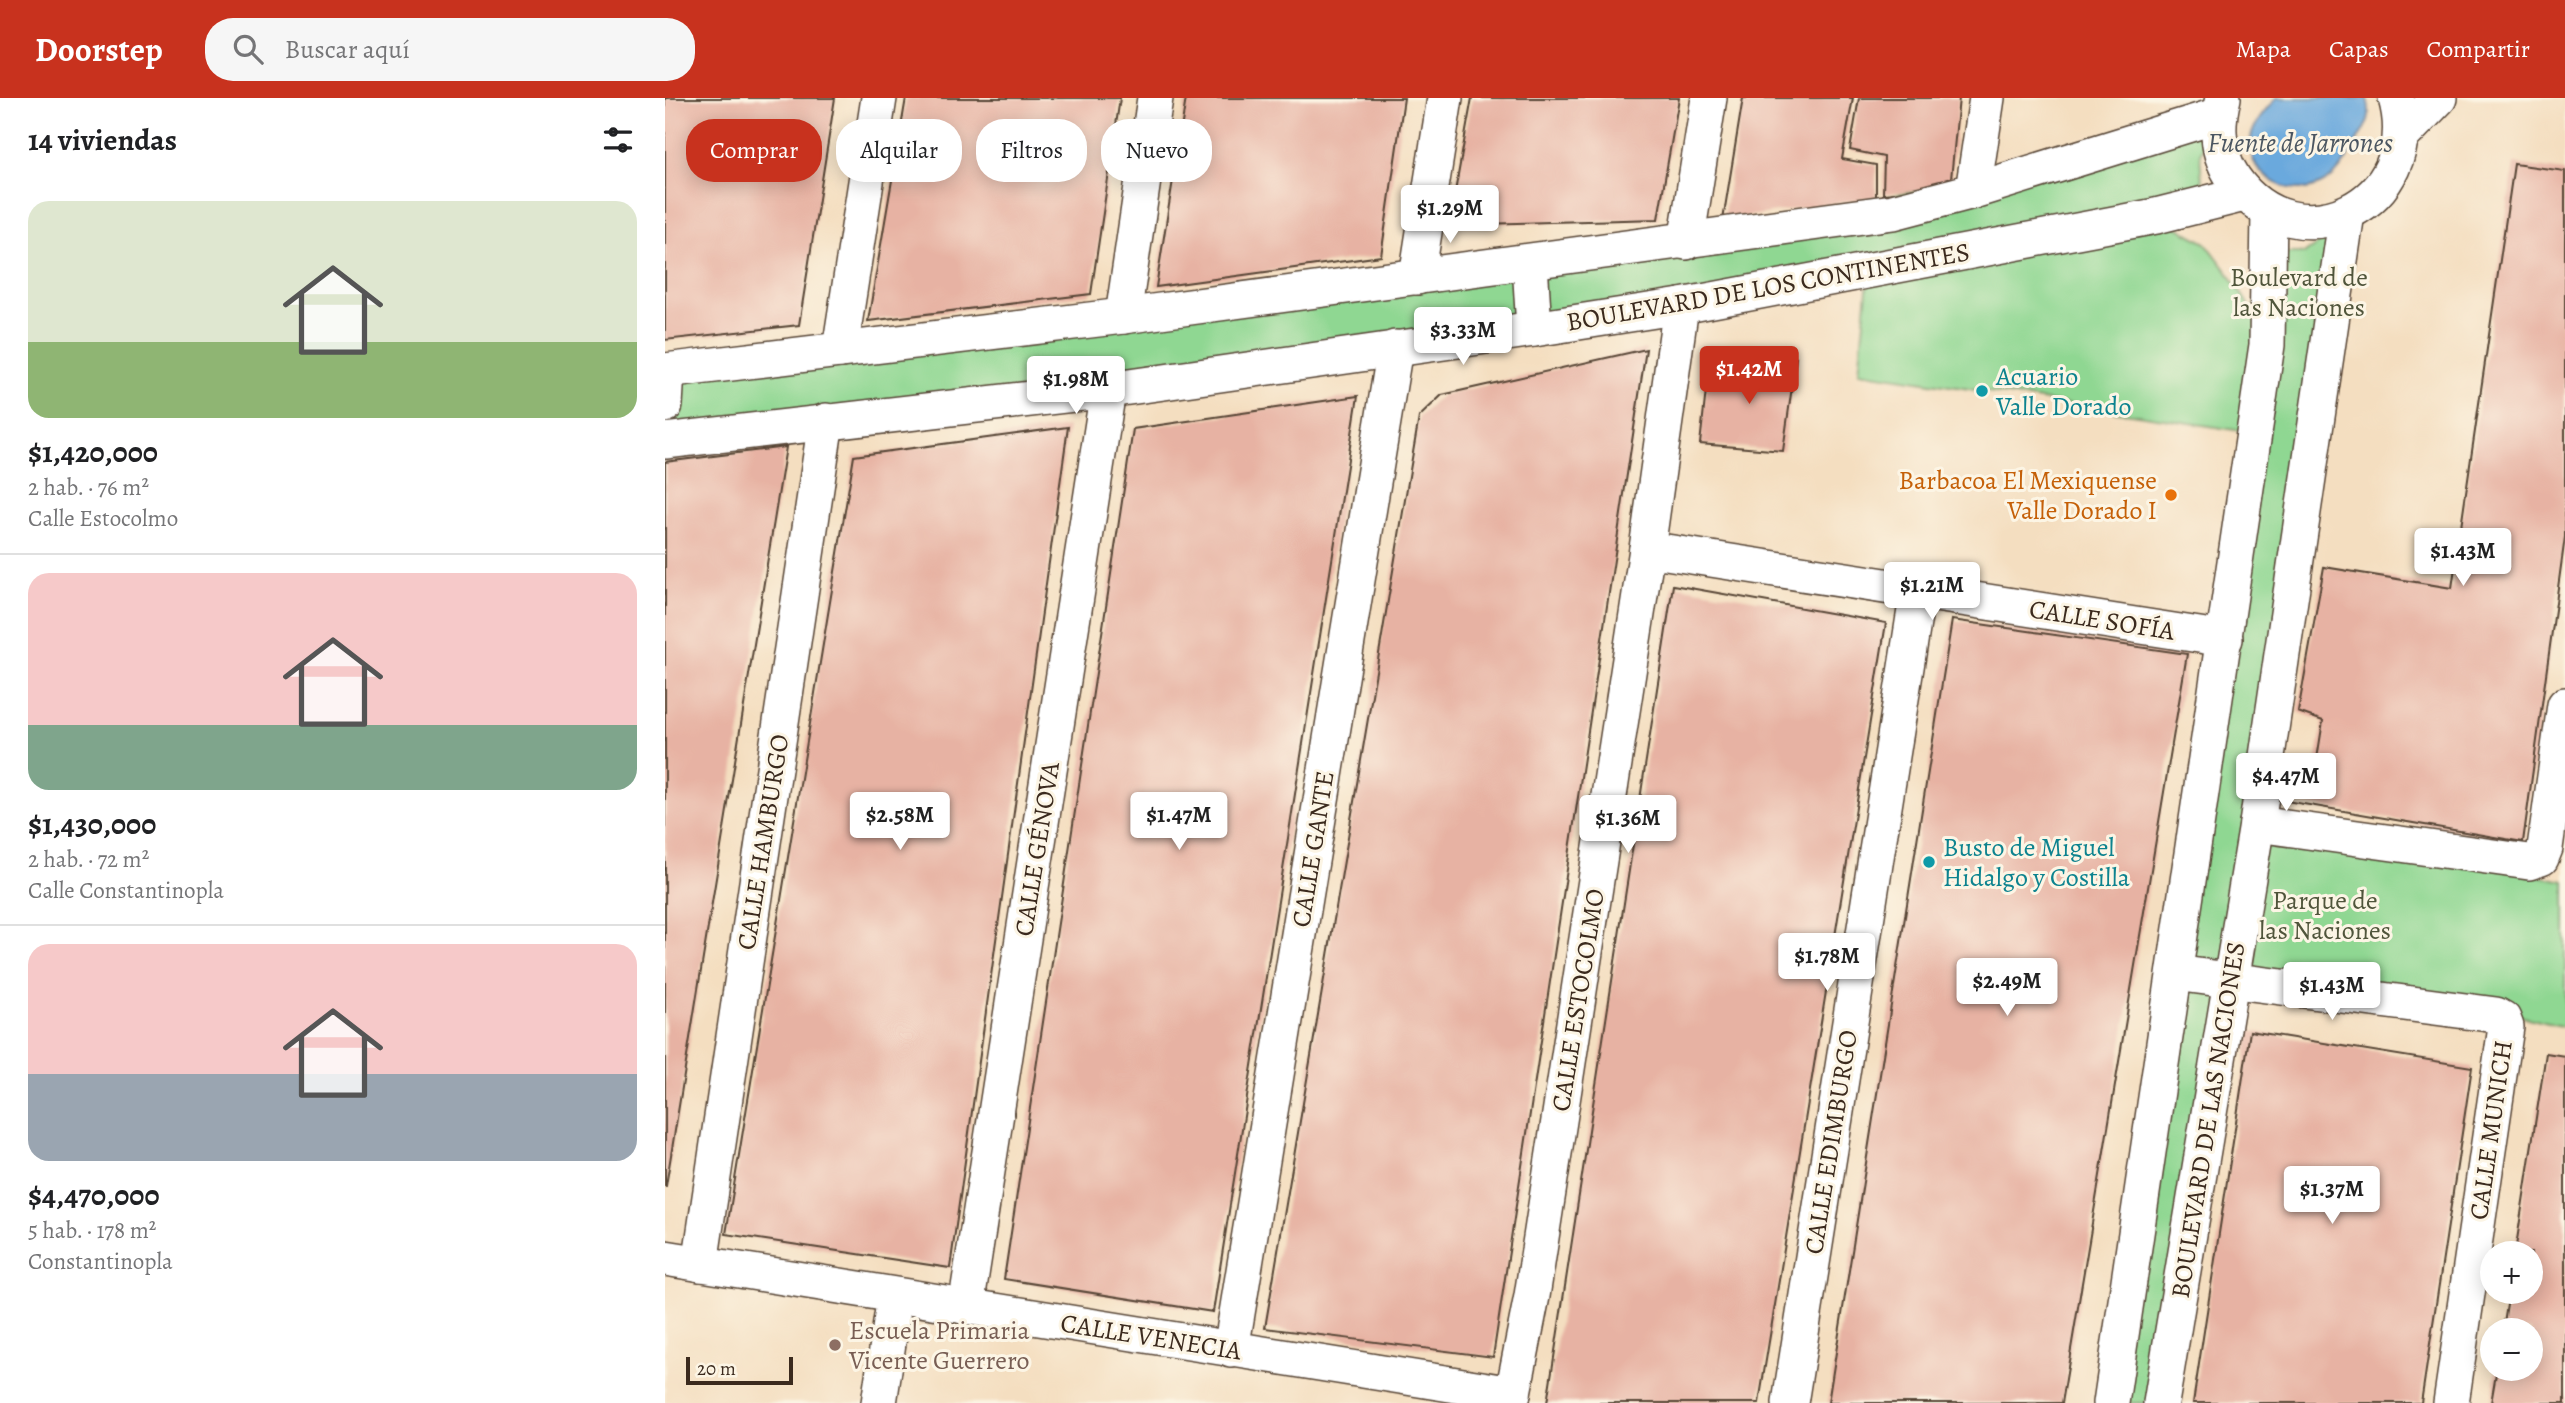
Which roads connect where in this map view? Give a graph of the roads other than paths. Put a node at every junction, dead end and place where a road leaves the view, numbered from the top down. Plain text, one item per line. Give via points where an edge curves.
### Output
1 (879, 98) edge
2 (1155, 98) edge
3 (1445, 98) edge
4 (1709, 98) edge
5 (1987, 98) edge
6 (2396, 98) edge
7 (2439, 98) edge
8 (2221, 106) edge
9 (2402, 136) junction
10 (1973, 191) junction
11 (2256, 203) junction
12 (2347, 213) junction
13 (1686, 242) junction
14 (1530, 263) junction
15 (1417, 277) junction
16 (1681, 306) junction
17 (1123, 316) junction
18 (1534, 330) junction
19 (1395, 348) junction
20 (840, 350) junction
21 (666, 371) edge
22 (1108, 390) junction
23 (665, 405) edge
24 (826, 421) junction
25 (665, 441) edge
26 (1647, 549) junction
27 (1918, 591) junction
28 (2225, 639) junction
29 (2565, 705) edge
30 (2256, 824) junction
31 (2175, 973) junction
32 (2231, 981) junction
33 (665, 1258) edge
34 (700, 1264) junction
35 (895, 1296) junction
36 (966, 1307) junction
37 (1231, 1350) junction
38 (1512, 1399) edge
39 (879, 1403) edge
40 (1790, 1403) edge
41 (2111, 1403) edge
42 (2161, 1403) edge
43 (2451, 1403) edge

1 - 20 street
2 - 17 street
3 - 15 street
4 - 13 street
5 - 10 street
6 - 9 street
7 - 9 street
8 - 10 street, BOULEVARD DE LOS CONTINENTES
8 - 11 street via 2219,143 2227,170
9 - 12 street via 2397,160 2385,182
10 - 13 street, BOULEVARD DE LOS CONTINENTES via 1893,212
11 - 12 street via 2295,220
11 - 16 street, BOULEVARD DE LOS CONTINENTES via 2156,215
11 - 28 street, BOULEVARD DE LAS NACIONES via 2267,345
12 - 30 street, BOULEVARD DE LAS NACIONES
13 - 14 street, BOULEVARD DE LOS CONTINENTES
14 - 15 street, BOULEVARD DE LOS CONTINENTES
14 - 18 street
15 - 17 street, BOULEVARD DE LOS CONTINENTES
16 - 18 street, BOULEVARD DE LOS CONTINENTES
16 - 26 street, CALLE ESTOCOLMO
17 - 20 street, BOULEVARD DE LOS CONTINENTES
18 - 19 street, BOULEVARD DE LOS CONTINENTES
19 - 22 street, BOULEVARD DE LOS CONTINENTES
19 - 37 street, CALLE GANTE
20 - 21 street, BOULEVARD DE LOS CONTINENTES
21 - 23 street
22 - 24 street, BOULEVARD DE LOS CONTINENTES
22 - 36 street, CALLE GÉNOVA
24 - 25 street, BOULEVARD DE LOS CONTINENTES
24 - 34 street, CALLE HAMBURGO
26 - 27 street, CALLE SOFÍA
26 - 38 street, CALLE ESTOCOLMO via 1532,1296
27 - 28 street, CALLE SOFÍA
27 - 40 street, CALLE EDIMBURGO
28 - 31 street, BOULEVARD DE LAS NACIONES
29 - 30 street via 2541,858 2529,862
30 - 32 street, BOULEVARD DE LAS NACIONES
31 - 32 street, CALLE MUNICH
31 - 41 street, BOULEVARD DE LAS NACIONES
32 - 42 street, BOULEVARD DE LAS NACIONES
32 - 43 street, CALLE MUNICH via 2504,1019
33 - 34 street, CALLE VENECIA
34 - 35 street, CALLE VENECIA
35 - 36 street, CALLE VENECIA
35 - 39 street
36 - 37 street, CALLE VENECIA
37 - 38 street, CALLE VENECIA

